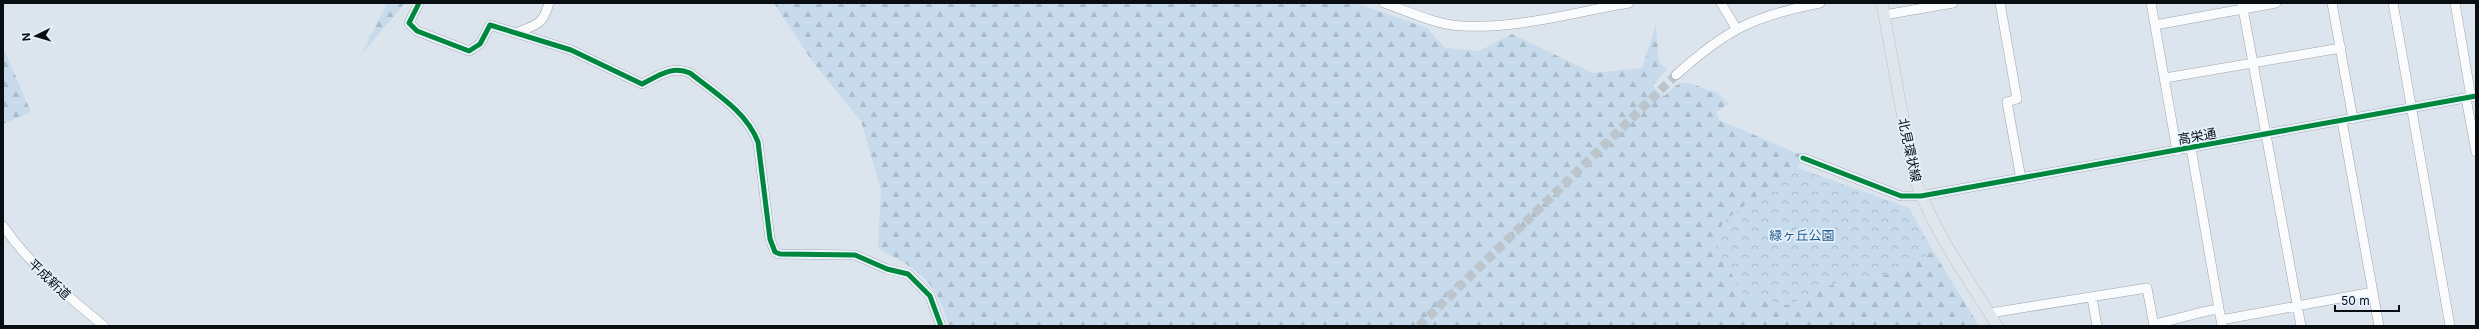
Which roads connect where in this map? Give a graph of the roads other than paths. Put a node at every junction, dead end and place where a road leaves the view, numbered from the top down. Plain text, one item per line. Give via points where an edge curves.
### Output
1 (419, 3) edge
2 (549, 3) edge
3 (1384, 3) edge
4 (1629, 3) edge
5 (1721, 3) edge
6 (1820, 3) edge
7 (1882, 3) edge
8 (1953, 3) edge
9 (2000, 3) edge
10 (2151, 3) edge
11 (2276, 3) edge
12 (2332, 3) edge
13 (2393, 3) edge
14 (2455, 3) edge
15 (2242, 6) edge
16 (1884, 15) junction
17 (2155, 25) junction
18 (1736, 28) junction
19 (518, 33) junction
20 (2341, 48) junction
21 (2253, 62) junction
22 (1676, 75) tunnel mouth
23 (2165, 78) junction
24 (2471, 97) edge
25 (2410, 108) junction
26 (2353, 119) junction
27 (2342, 121) junction
28 (2266, 135) junction
29 (2191, 148) junction
30 (2177, 151) junction
31 (2476, 152) edge
32 (1803, 158) dead end
33 (2021, 179) junction
34 (1921, 196) junction
35 (3, 226) edge
36 (2373, 292) junction
37 (2092, 298) junction
38 (2298, 307) junction
39 (2219, 308) junction
40 (1990, 313) junction
41 (2221, 323) edge
42 (2154, 325) edge
43 (104, 326) edge
44 (941, 326) edge
45 (1997, 326) edge
46 (2097, 326) edge
47 (2301, 326) edge
48 (2379, 326) edge
49 (2450, 326) edge

1 - 19 street via 409,22 417,31 469,51 480,44 490,25
2 - 19 street via 539,24
3 - 4 street via 1435,22 1462,26 1493,26
5 - 18 street
6 - 18 street via 1763,16
7 - 16 main road, 北見環状線
8 - 16 street
9 - 33 street via 2017,99 2007,102
10 - 17 street
11 - 15 street
12 - 20 street
13 - 25 street
14 - 24 street
15 - 17 street
15 - 21 street
16 - 34 main road, 北見環状線 via 1914,173
17 - 23 street
18 - 22 street via 1709,46
19 - 44 street via 571,50 642,84 668,71 681,69 690,73 739,112 754,133 758,142 770,239 775,252 855,255 908,274 930,296
20 - 21 street
20 - 26 street
21 - 23 street
21 - 28 street
23 - 30 street
24 - 25 street, 高栄通
24 - 31 street
25 - 26 street, 高栄通
25 - 49 street
26 - 27 street, 高栄通
27 - 28 street, 高栄通
27 - 36 street
28 - 29 street, 高栄通
28 - 38 street
29 - 30 street, 高栄通
29 - 39 street
30 - 33 street, 高栄通
32 - 34 street, 高栄通 via 1901,196
33 - 34 street, 高栄通
34 - 40 main road, 北見環状線 via 1941,238
35 - 43 street, 平成新道 via 29,260 52,283
36 - 38 street
36 - 48 street
37 - 40 street
37 - 42 street via 2147,288
37 - 46 street
38 - 41 street
38 - 47 street
39 - 41 street
39 - 42 street
40 - 45 main road, 北見環状線

